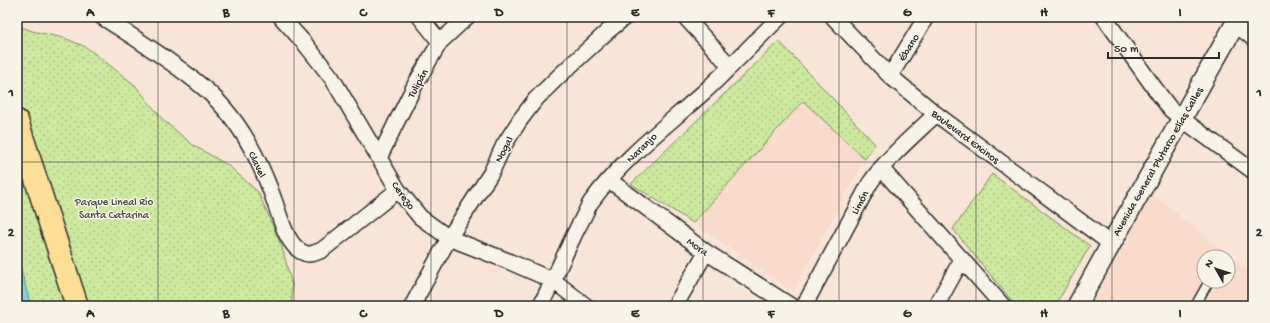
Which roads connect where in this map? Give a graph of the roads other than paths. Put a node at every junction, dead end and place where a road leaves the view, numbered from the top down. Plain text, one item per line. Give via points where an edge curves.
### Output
1 (102, 17) edge
2 (281, 17) edge
3 (420, 17) edge
4 (467, 17) edge
5 (626, 17) edge
6 (685, 17) edge
7 (780, 17) edge
8 (833, 17) edge
9 (926, 17) edge
10 (1104, 17) edge
11 (1237, 19) edge
12 (1253, 38) edge
13 (440, 42) junction
14 (730, 66) junction
15 (890, 76) junction
16 (936, 114) junction
17 (1182, 119) junction
18 (17, 121) edge
19 (379, 158) junction
20 (881, 168) junction
21 (1253, 171) edge
22 (609, 180) junction
23 (398, 190) junction
24 (449, 238) junction
25 (1111, 244) junction
26 (706, 252) junction
27 (962, 259) junction
28 (554, 281) junction
29 (1205, 289) edge
30 (77, 306) edge
31 (412, 306) edge
32 (540, 306) edge
33 (586, 306) edge
34 (675, 306) edge
35 (791, 306) edge
36 (804, 306) edge
37 (936, 306) edge
38 (1003, 306) edge
39 (1077, 306) edge
40 (1195, 306) edge

1 - 23 street, Clavel via 205,89 224,108 241,130 255,155 286,234 302,252 310,255 322,250
2 - 19 street, Cerezo via 332,78
3 - 13 street
4 - 13 street, Tulipán
5 - 24 street, Nogal via 536,99 504,145 491,173
6 - 14 street
7 - 14 street, Naranjo
8 - 15 street, Boulevard Encinos
9 - 15 street, Ébano
10 - 17 street via 1171,110
11 - 12 street
11 - 17 street, Avenida General Plutarco Elías Calles
13 - 19 street, Tulipán via 412,90
14 - 22 street, Naranjo
15 - 16 street, Boulevard Encinos
16 - 20 street, Limón
16 - 25 street, Boulevard Encinos
17 - 21 street
17 - 25 street, Avenida General Plutarco Elías Calles
18 - 30 highway
19 - 23 street, Cerezo
20 - 27 street
20 - 36 street, Limón via 863,195
22 - 26 street, Mora
22 - 28 street, Naranjo via 590,204 566,250
23 - 24 street, Cerezo via 420,217
24 - 28 street, Cerezo
24 - 31 street, Nogal
25 - 39 street, Avenida General Plutarco Elías Calles
26 - 34 street
26 - 35 street, Mora
27 - 37 street
27 - 38 street
28 - 32 street, Naranjo
28 - 33 street, Cerezo
29 - 40 lane

